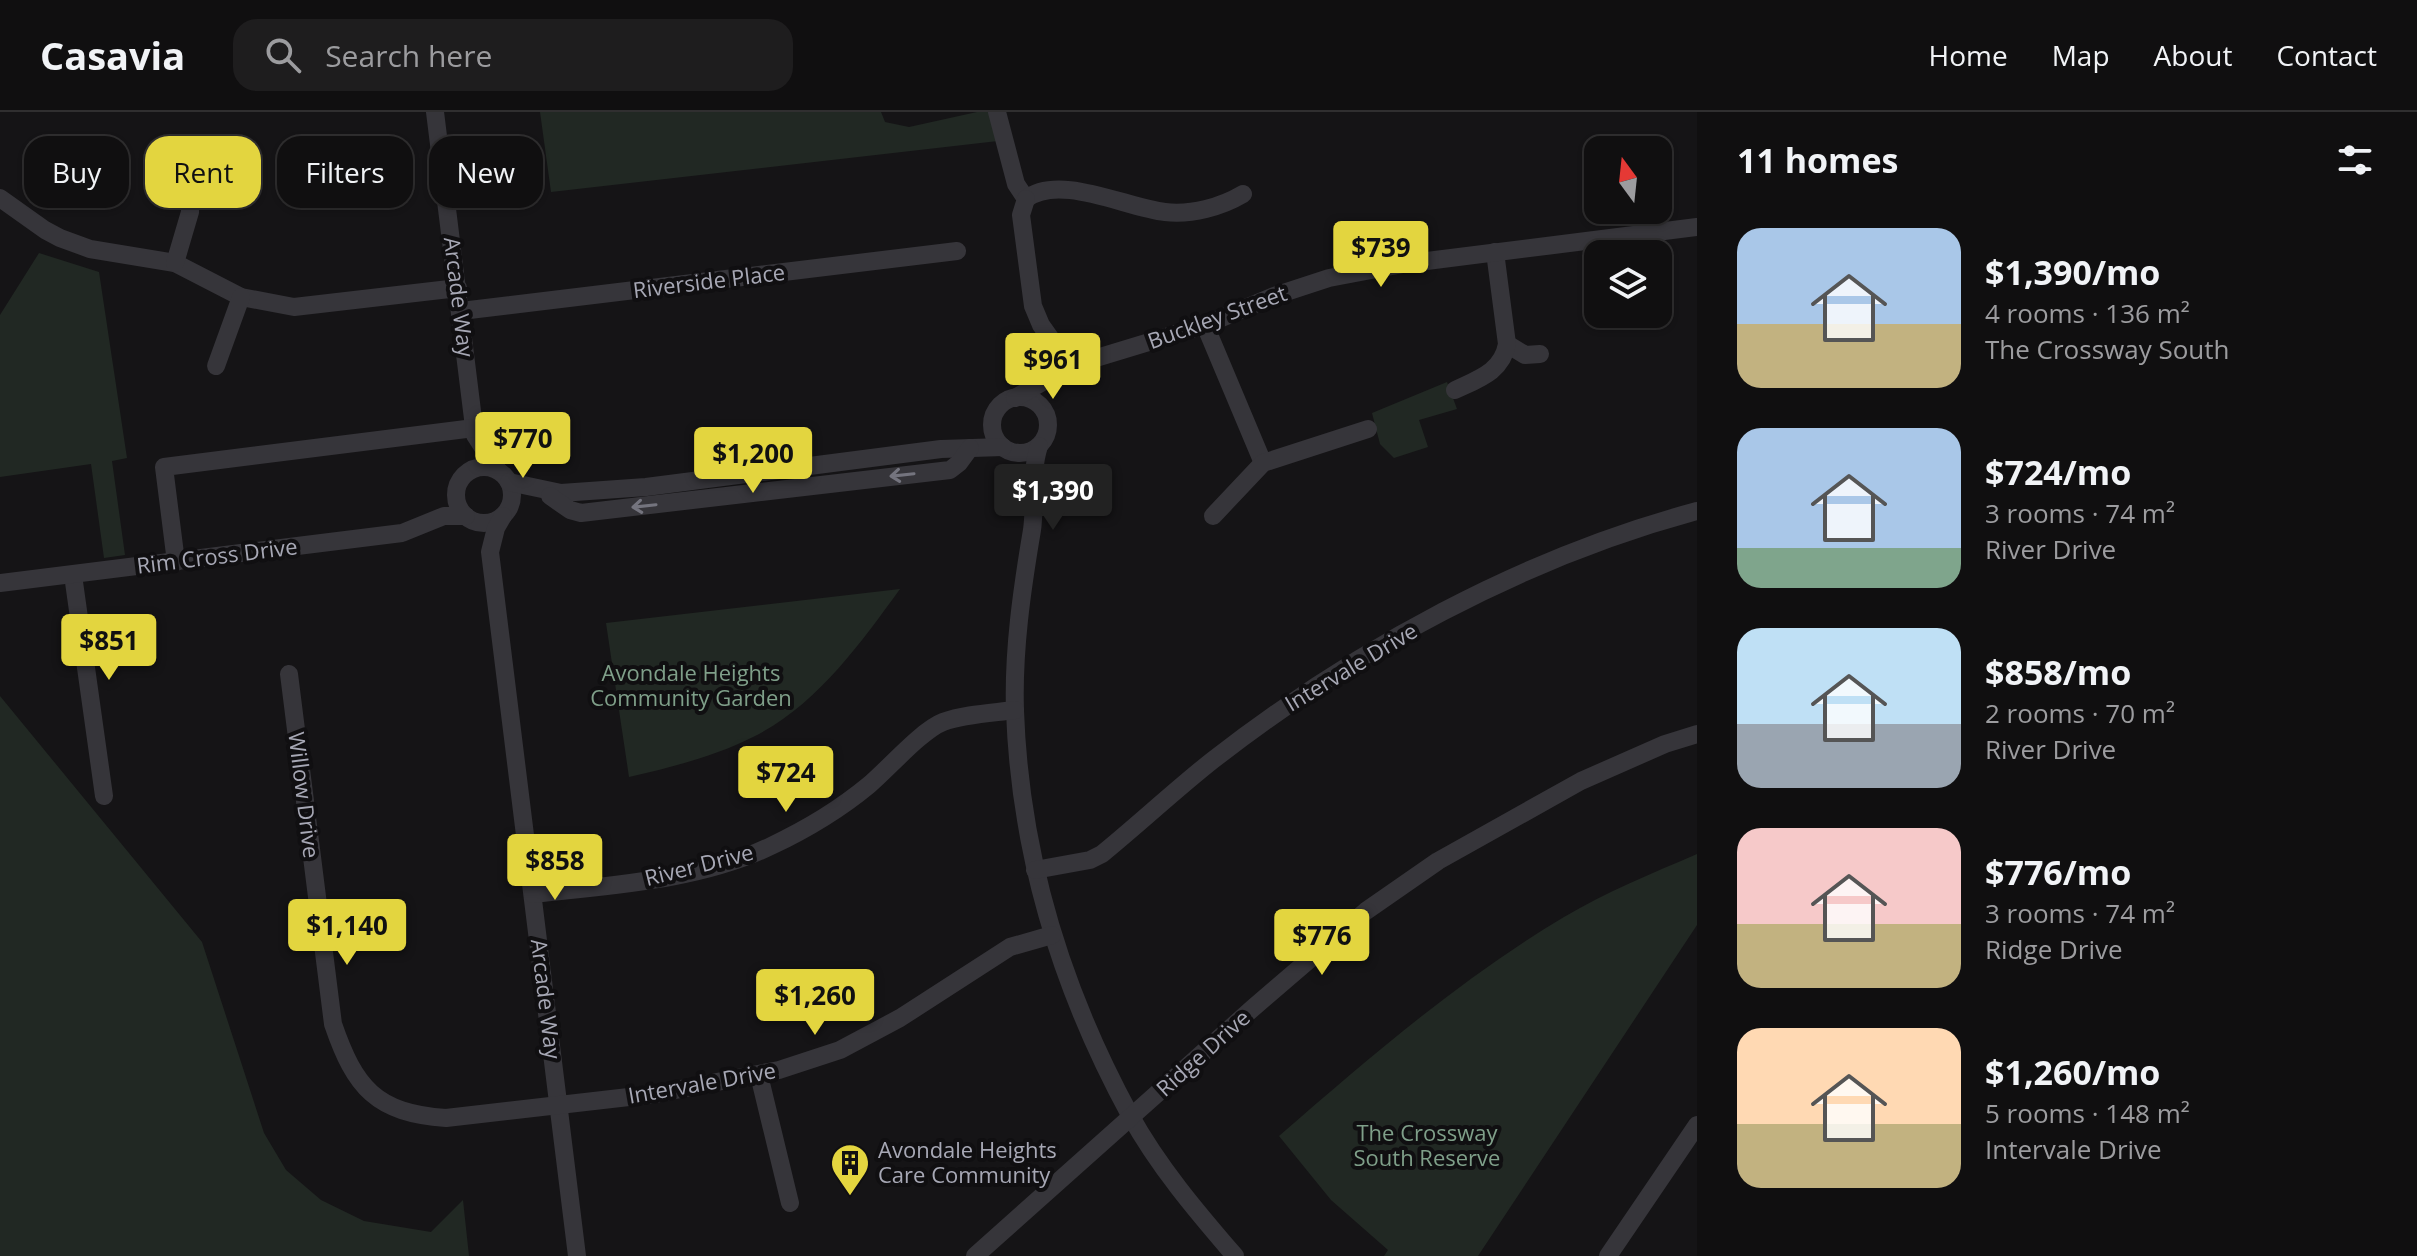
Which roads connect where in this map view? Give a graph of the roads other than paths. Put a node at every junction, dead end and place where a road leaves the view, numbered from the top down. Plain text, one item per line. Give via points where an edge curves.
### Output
1 (435, 112) edge
2 (997, 112) edge
3 (1243, 194) dead end
4 (0, 198) edge
5 (1026, 199) junction
6 (190, 208) edge
7 (1697, 227) edge
8 (957, 251) dead end
9 (1495, 252) junction
10 (175, 263) junction
11 (458, 288) junction
12 (241, 297) junction
13 (461, 311) junction
14 (1205, 325) junction
15 (1507, 344) junction
16 (1540, 354) dead end
17 (216, 366) dead end
18 (1070, 366) junction
19 (1455, 390) dead end
20 (1015, 398) junction
21 (1046, 413) junction
22 (994, 416) junction
23 (1368, 429) dead end
24 (475, 432) junction
25 (1039, 446) junction
26 (970, 448) junction
27 (941, 449) junction
28 (1007, 449) junction
29 (1263, 463) junction
30 (503, 476) junction
31 (460, 481) junction
32 (1035, 491) junction
33 (556, 494) junction
34 (1697, 511) edge
35 (506, 512) junction
36 (1213, 516) dead end
37 (469, 518) junction
38 (432, 520) junction
39 (490, 552) junction
40 (176, 562) junction
41 (73, 575) junction
42 (0, 583) edge
43 (289, 674) dead end
44 (1015, 710) junction
45 (1697, 734) edge
46 (104, 796) dead end
47 (1035, 870) junction
48 (533, 894) junction
49 (1052, 935) junction
50 (759, 1075) junction
51 (560, 1106) junction
52 (1131, 1116) junction
53 (1697, 1125) edge
54 (790, 1203) dead end
55 (577, 1256) edge
56 (975, 1256) edge
57 (1235, 1256) edge
58 (1608, 1256) edge

1 - 11 street, Arcade Way
2 - 5 street via 1016,184
3 - 5 street via 1209,209 1174,212 1080,191 1047,191
4 - 10 street via 60,238 90,249
5 - 18 street via 1021,215 1033,306
6 - 10 street
7 - 9 street, Buckley Street
8 - 13 street, Riverside Place
9 - 14 street, Buckley Street via 1329,278
9 - 15 street
10 - 12 street
11 - 12 street via 294,307
11 - 13 street, Arcade Way
12 - 17 street
13 - 24 street, Arcade Way
14 - 18 street, Buckley Street
14 - 29 street
15 - 16 street via 1525,355
15 - 19 street via 1498,367
18 - 20 street, Buckley Street
18 - 21 street via 1053,390
20 - 21 street via 1033,400
20 - 22 street
21 - 25 street via 1048,431
22 - 27 street via 981,431
22 - 28 street via 994,432
23 - 29 street
24 - 30 street, Arcade Way
24 - 31 street, Arcade Way
24 - 40 street via 164,467
25 - 28 street via 1026,452
25 - 32 street
26 - 27 street
26 - 28 street
26 -> 33 street via 950,470 581,513 570,510
27 - 33 street
28 - 32 street
29 - 36 street
30 - 31 street via 480,467
30 - 33 street
30 - 35 street via 512,500
31 - 37 street via 457,503
31 - 38 street
32 - 44 street via 1018,629
33 - 35 street
34 - 47 street, Intervale Drive via 1586,548 1414,628 1276,714 1102,854
35 - 37 street via 489,522
35 - 39 street, Arcade Way
37 - 38 street, Rim Cross Drive via 450,515
37 - 39 street, Arcade Way
38 - 40 street, Rim Cross Drive via 402,533
39 - 48 street, Arcade Way
40 - 41 street, Rim Cross Drive
41 - 42 street, Rim Cross Drive
41 - 46 street
43 - 51 street, Willow Drive via 333,1024 353,1073 390,1108 424,1117
44 - 47 street
44 - 48 street, River Drive via 936,726 867,787 745,857 661,877
45 - 52 street, Ridge Drive via 1581,781 1438,861 1366,911
47 - 49 street
48 - 51 street, Arcade Way
49 - 50 street, Intervale Drive via 1010,947 840,1050
49 - 52 street
50 - 51 street, Intervale Drive
50 - 54 street
51 - 55 street, Arcade Way
52 - 56 street, Ridge Drive
52 - 57 street via 1177,1185
53 - 58 street

